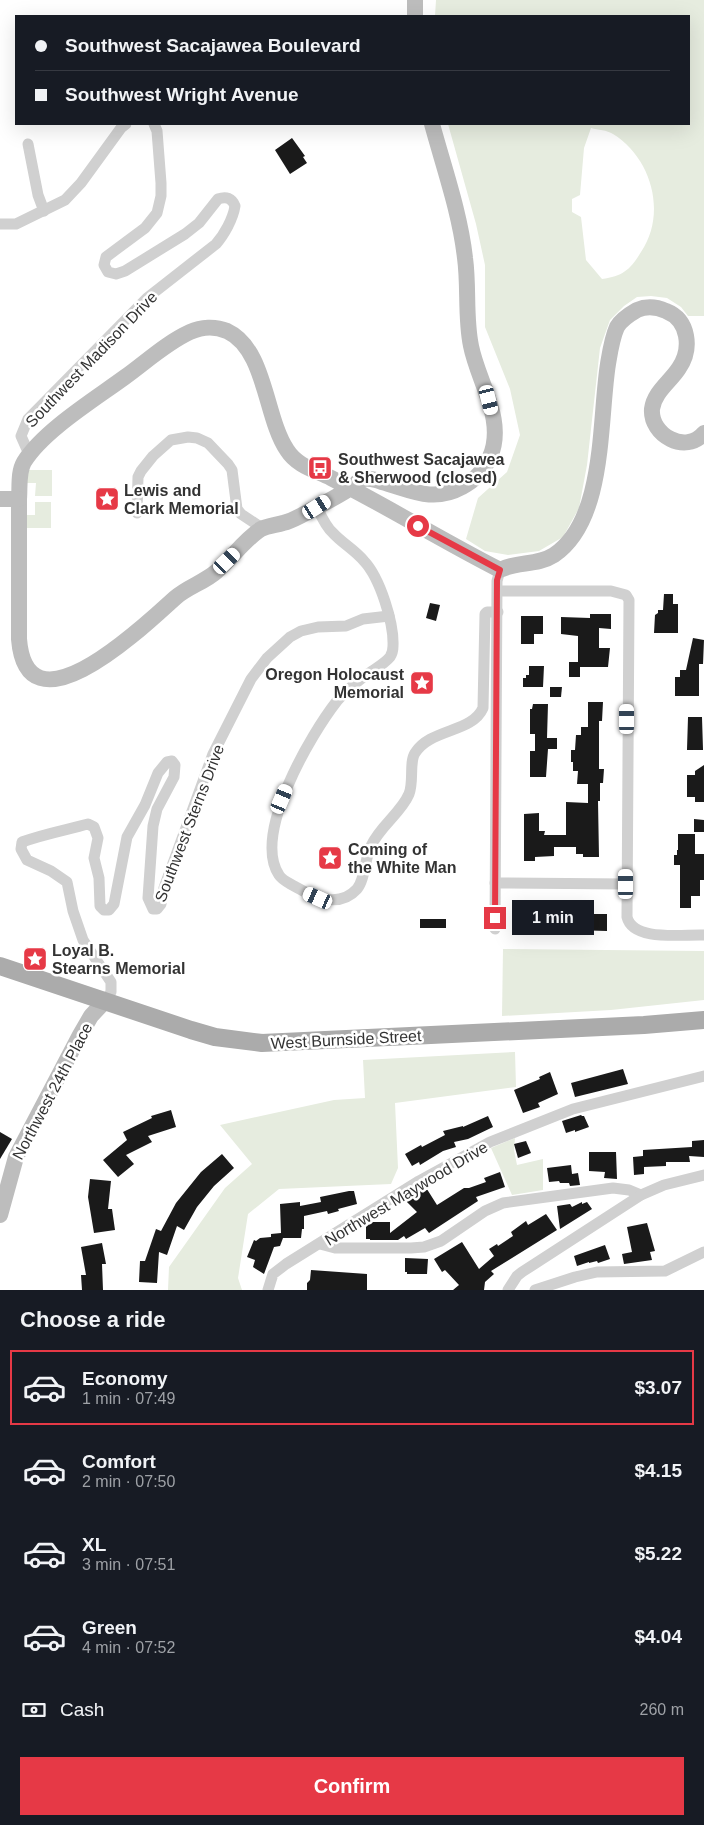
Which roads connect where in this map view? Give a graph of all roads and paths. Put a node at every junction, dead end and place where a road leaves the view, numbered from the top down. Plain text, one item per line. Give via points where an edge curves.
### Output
1 (415, 0) edge
2 (415, 15) edge
3 (125, 125) edge
4 (154, 125) edge
5 (432, 125) edge
6 (28, 144) dead end
7 (44, 211) junction
8 (0, 224) edge
9 (704, 432) edge
10 (29, 454) junction
11 (350, 489) junction
12 (0, 499) edge
13 (19, 499) junction
14 (317, 507) junction
15 (137, 513) dead end
16 (262, 528) junction
17 (500, 570) junction
18 (498, 591) junction
19 (498, 612) junction
20 (388, 616) junction
21 (495, 883) junction
22 (626, 884) junction
23 (495, 929) dead end
24 (704, 935) edge
25 (0, 966) edge
26 (105, 1001) junction
27 (704, 1020) edge
28 (704, 1076) edge
29 (704, 1175) edge
30 (640, 1196) junction
31 (0, 1214) edge
32 (320, 1244) junction
33 (704, 1252) edge
34 (268, 1290) edge
35 (508, 1290) edge
36 (535, 1290) edge

1 - 2 street
3 - 7 street via 74,191
4 - 10 street, Southwest Madison Drive via 161,183 160,206 145,228 106,257 104,265 108,272 125,271 186,234 218,199 231,200 234,210 216,244 147,298 28,419 20,436
5 - 11 street via 461,230 468,282 468,327 494,421 493,449 474,480 445,494 428,496 366,478
6 - 7 street
7 - 8 street via 16,224
9 - 17 street via 692,442 672,441 654,423 652,409 655,397 680,367 685,353 686,331 682,322 663,309 648,307 624,318 612,343 598,466 588,507 575,534 554,555 537,563
10 - 11 street via 63,422 176,340 211,327 233,335 253,359 278,432 291,456
10 - 13 street via 20,470
11 - 14 street
11 - 17 street
12 - 13 street
13 - 16 street via 20,649 25,666 40,678 70,675 106,656 153,620 177,596 216,572
14 - 16 street via 293,520
14 - 20 street via 331,532 373,573
15 - 16 street via 140,471 171,440 197,438 228,464 232,470 237,509
17 - 18 street
18 - 19 street
18 - 22 street via 611,591 626,595 629,600
19 - 20 street via 485,614 481,712 466,724 422,743 413,755 410,794 376,836 357,889 344,898 318,898 279,874 272,847 278,809 311,739 337,702 391,656 394,644
19 - 21 street
20 - 26 street, Southwest Sterns Drive via 363,619 346,626 301,631 267,658 251,679 213,754 157,909 153,909 148,898 153,826 174,777 172,761 158,773 127,837 114,904 109,910 100,906 94,858 98,838 94,827 88,824 22,842 21,849 27,860 67,882 83,940 111,982 111,992
21 - 22 street
21 - 23 street
22 - 24 street via 627,917 632,927 648,934
25 - 26 main road, West Burnside Street
26 - 27 main road, West Burnside Street via 215,1037 262,1043
26 - 31 street, Northwest 24th Place via 87,1022 13,1164
28 - 32 street, Northwest Maywood Drive via 573,1109 490,1142 419,1181
29 - 30 street via 664,1184
30 - 32 street via 629,1190 612,1188 503,1203 441,1241 411,1248 335,1248
30 - 35 street via 522,1272
32 - 34 street, Northwest Maywood Drive via 273,1274
33 - 36 street via 665,1271 597,1272

